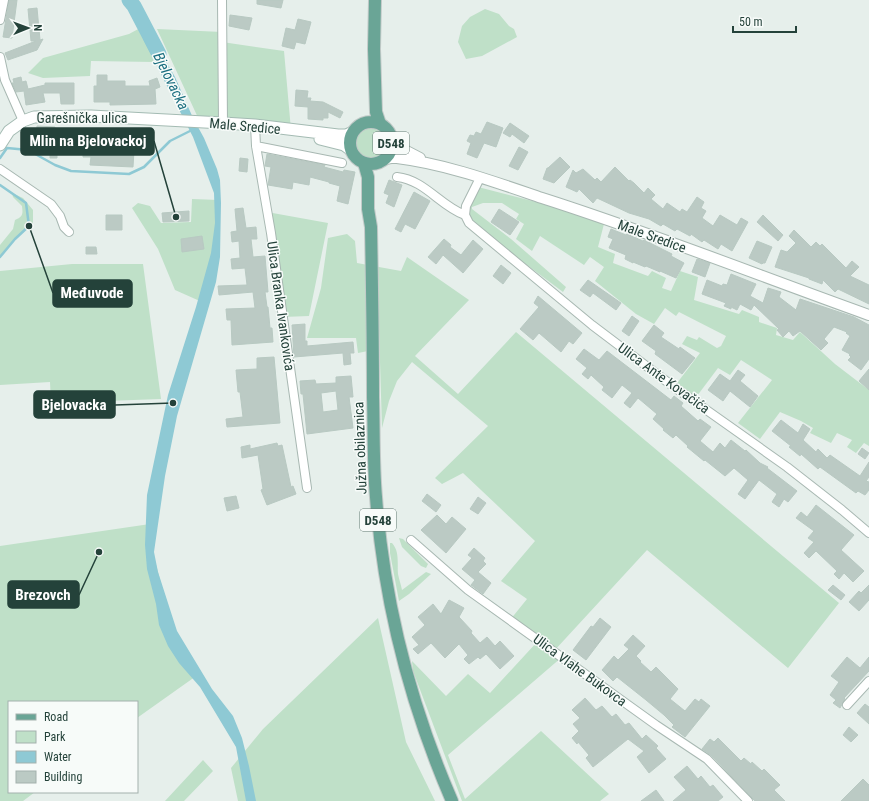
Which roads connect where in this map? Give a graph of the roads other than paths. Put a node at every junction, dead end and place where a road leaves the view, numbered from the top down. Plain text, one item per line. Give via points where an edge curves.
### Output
1 (4, 0) edge
2 (222, 0) edge
3 (375, 0) edge
4 (0, 20) edge
5 (374, 49) junction
6 (0, 57) edge
7 (23, 120) junction
8 (176, 121) joint
9 (223, 123) junction
10 (380, 124) junction
11 (255, 125) junction
12 (357, 128) junction
13 (291, 130) junction
14 (392, 141) junction
15 (0, 145) edge
16 (256, 146) junction
17 (351, 150) junction
18 (383, 160) junction
19 (342, 163) dead end
20 (364, 163) junction
21 (432, 164) junction
22 (0, 169) edge
23 (398, 177) dead end
24 (480, 178) junction
25 (465, 215) junction
26 (371, 227) junction
27 (69, 232) dead end
28 (869, 315) edge
29 (307, 488) dead end
30 (869, 533) edge
31 (411, 540) dead end
32 (869, 681) edge
33 (847, 706) dead end
34 (452, 801) edge
35 (748, 801) edge

1 - 4 street
2 - 9 street
3 - 5 main road, D548
5 - 10 main road, D548 via 376,112
5 - 12 main road, D548 via 368,110 366,118
6 - 7 street via 5,80
7 - 8 main road, Garešnička ulica via 34,117 92,116
7 - 15 main road, Garešnička ulica via 9,131
8 - 9 main road, Male Sredice
9 - 11 main road, Male Sredice
10 - 12 main road, D548 via 374,122
10 - 14 main road, D548 via 390,134
11 - 13 main road, Male Sredice
11 - 16 street, Ulica Branka Ivankovića
12 - 13 main road, Male Sredice via 346,135
12 - 17 main road, D548 via 350,138
13 - 17 main road, Male Sredice via 344,145
14 - 18 main road, D548 via 389,154
14 - 21 street, Male Sredice via 404,151
16 - 19 street
16 - 29 street, Ulica Branka Ivankovića via 271,233
17 - 20 main road, D548 via 354,156
18 - 20 main road, D548 via 376,164
18 - 21 street, Male Sredice via 397,158
18 - 26 main road, Južna obilaznica / D548 via 377,167
20 - 26 main road, Južna obilaznica / D548 via 368,177
21 - 24 street, Male Sredice
22 - 27 street via 50,204
23 - 25 street, Ulica Ante Kovačića via 421,185 456,212
24 - 25 street via 466,206
24 - 28 street, Male Sredice via 647,233
25 - 30 street, Ulica Ante Kovačića via 478,231 592,325 674,388 787,467
26 - 34 main road, Južna obilaznica / D548 via 376,496 386,583 407,679
31 - 35 street, Ulica Vlahe Bukovca via 468,590 707,758
32 - 33 street

